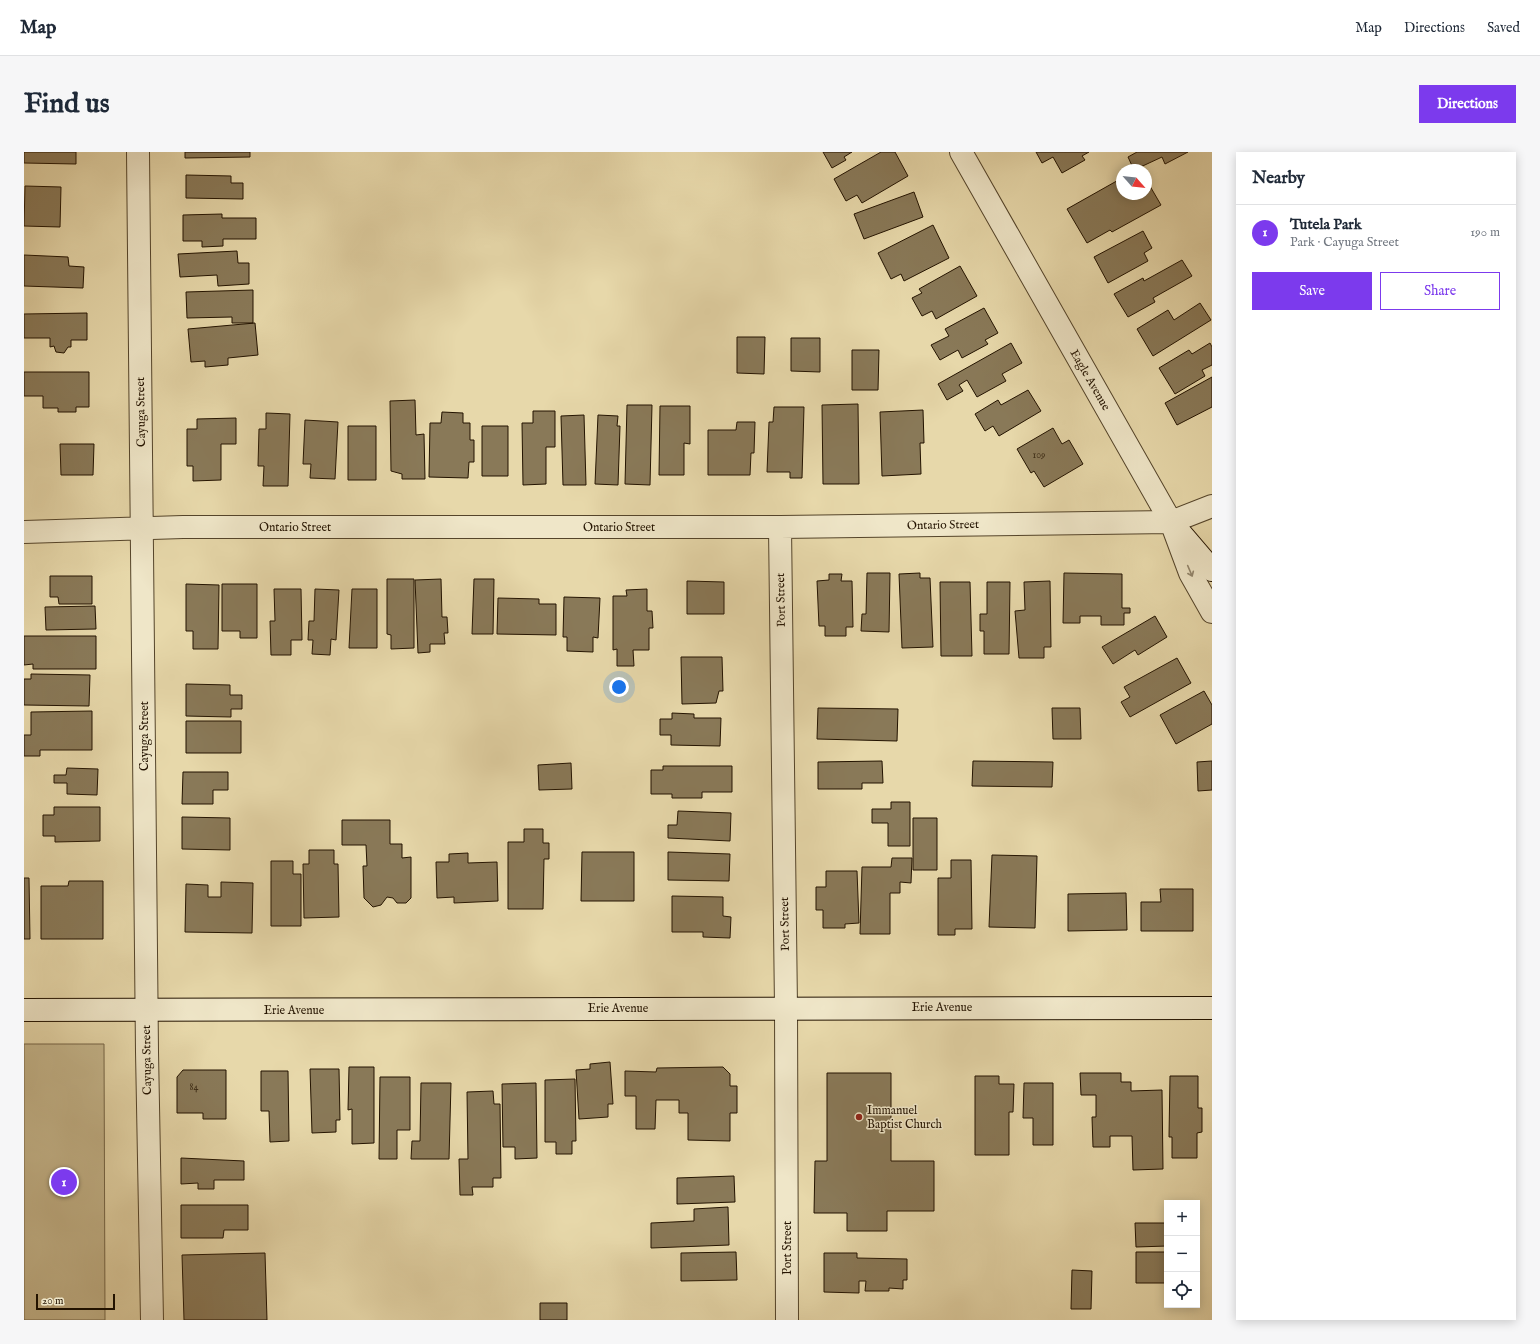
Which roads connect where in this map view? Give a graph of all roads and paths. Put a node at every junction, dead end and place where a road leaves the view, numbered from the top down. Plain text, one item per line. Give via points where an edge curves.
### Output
1 (138, 152) edge
2 (961, 152) edge
3 (1212, 506) edge
4 (1171, 522) junction
5 (780, 527) junction
6 (143, 528) junction
7 (24, 532) edge
8 (1212, 570) edge
9 (1212, 612) edge
10 (786, 1007) junction
11 (1212, 1008) edge
12 (24, 1010) edge
13 (146, 1010) junction
14 (152, 1320) edge
15 (787, 1320) edge

1 - 6 street, Cayuga Street
2 - 4 street, Eagle Avenue
3 - 4 street, Ontario Street
4 - 5 street, Ontario Street
4 - 8 street
4 -> 9 street, Eagle Avenue via 1190,574
5 - 6 street, Ontario Street
5 - 10 street, Port Street
6 - 7 street, Ontario Street
6 - 13 street, Cayuga Street
10 - 11 street, Erie Avenue
10 - 13 street, Erie Avenue
10 - 15 street, Port Street
12 - 13 street, Erie Avenue
13 - 14 street, Cayuga Street

